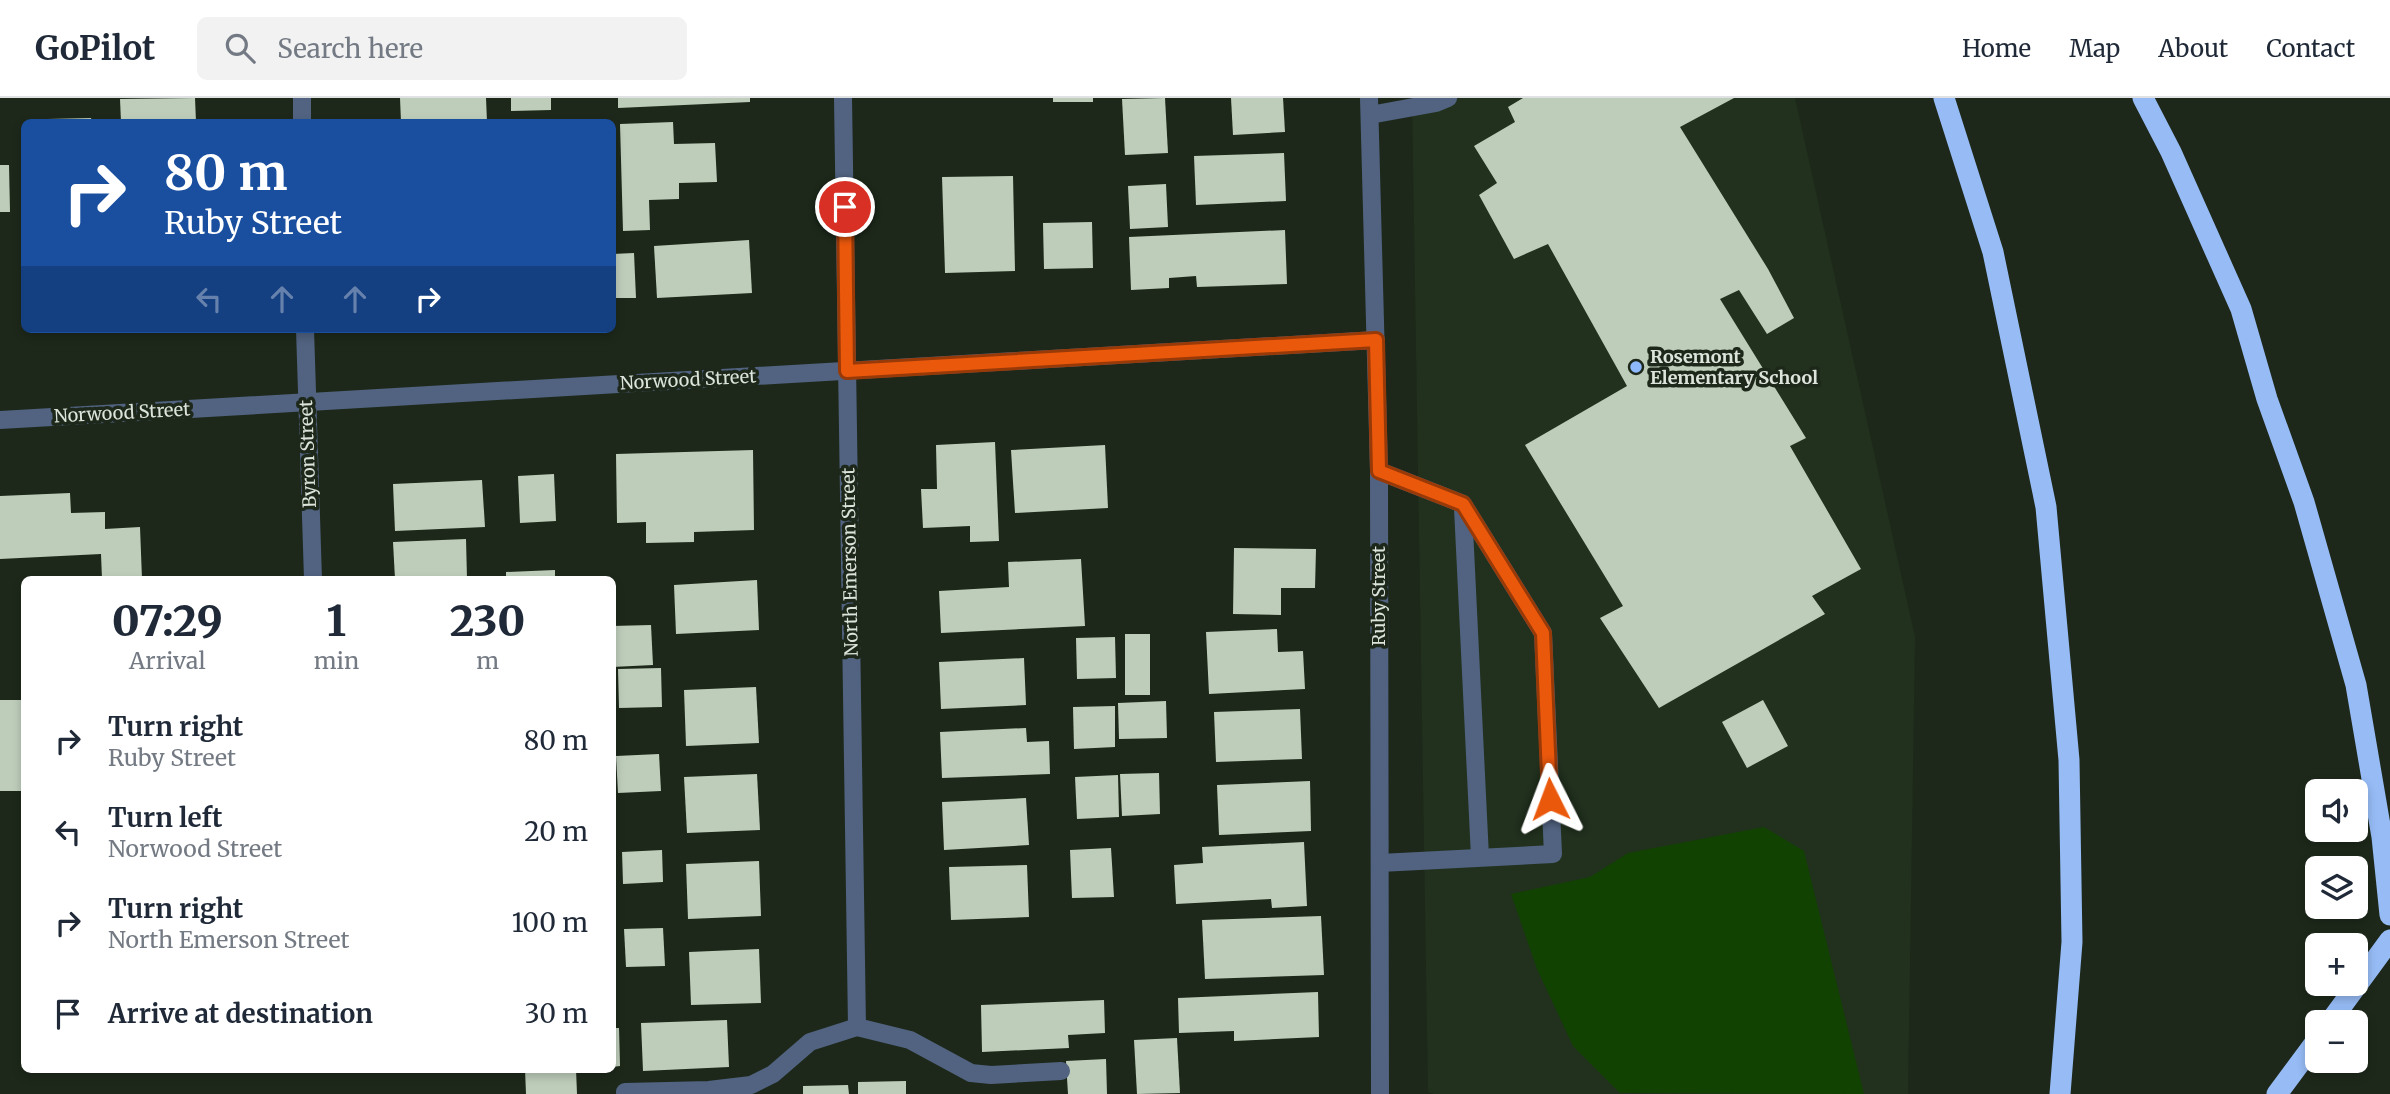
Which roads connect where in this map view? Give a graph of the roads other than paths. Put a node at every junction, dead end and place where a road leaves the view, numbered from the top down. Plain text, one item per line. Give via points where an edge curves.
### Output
1 (302, 98) edge
2 (843, 98) edge
3 (1944, 98) edge
4 (2143, 98) edge
5 (1440, 100) edge
6 (1369, 106) edge
7 (302, 119) edge
8 (305, 333) edge
9 (1376, 340) junction
10 (847, 371) junction
11 (306, 403) junction
12 (0, 420) edge
13 (1379, 471) junction
14 (1463, 504) junction
15 (313, 576) edge
16 (1480, 858) junction
17 (1380, 863) junction
18 (2390, 915) edge
19 (2390, 940) edge
20 (2339, 1010) edge
21 (857, 1027) junction
22 (2305, 1056) edge
23 (1061, 1071) dead end
24 (625, 1092) dead end
25 (1380, 1094) edge
26 (2060, 1094) edge
27 (2277, 1094) edge

1 - 7 street
2 - 10 street, North Emerson Street
3 - 26 highway via 1993,253 2046,507 2069,760 2072,942
4 - 18 highway via 2241,309 2304,502 2356,684
5 - 6 street
6 - 9 street, Ruby Street
8 - 11 street, Byron Street
9 - 10 street, Norwood Street
9 - 13 street, Ruby Street
10 - 11 street, Norwood Street
10 - 21 street, North Emerson Street
11 - 12 street, Norwood Street
11 - 15 street, Byron Street
13 - 14 street
13 - 17 street, Ruby Street
14 - 16 street
14 - 16 street via 1543,633 1553,854
16 - 17 street
17 - 25 street, Ruby Street
19 - 20 highway
21 - 23 street via 910,1041 971,1073
21 - 24 street via 810,1042 773,1074 751,1086
22 - 27 highway

